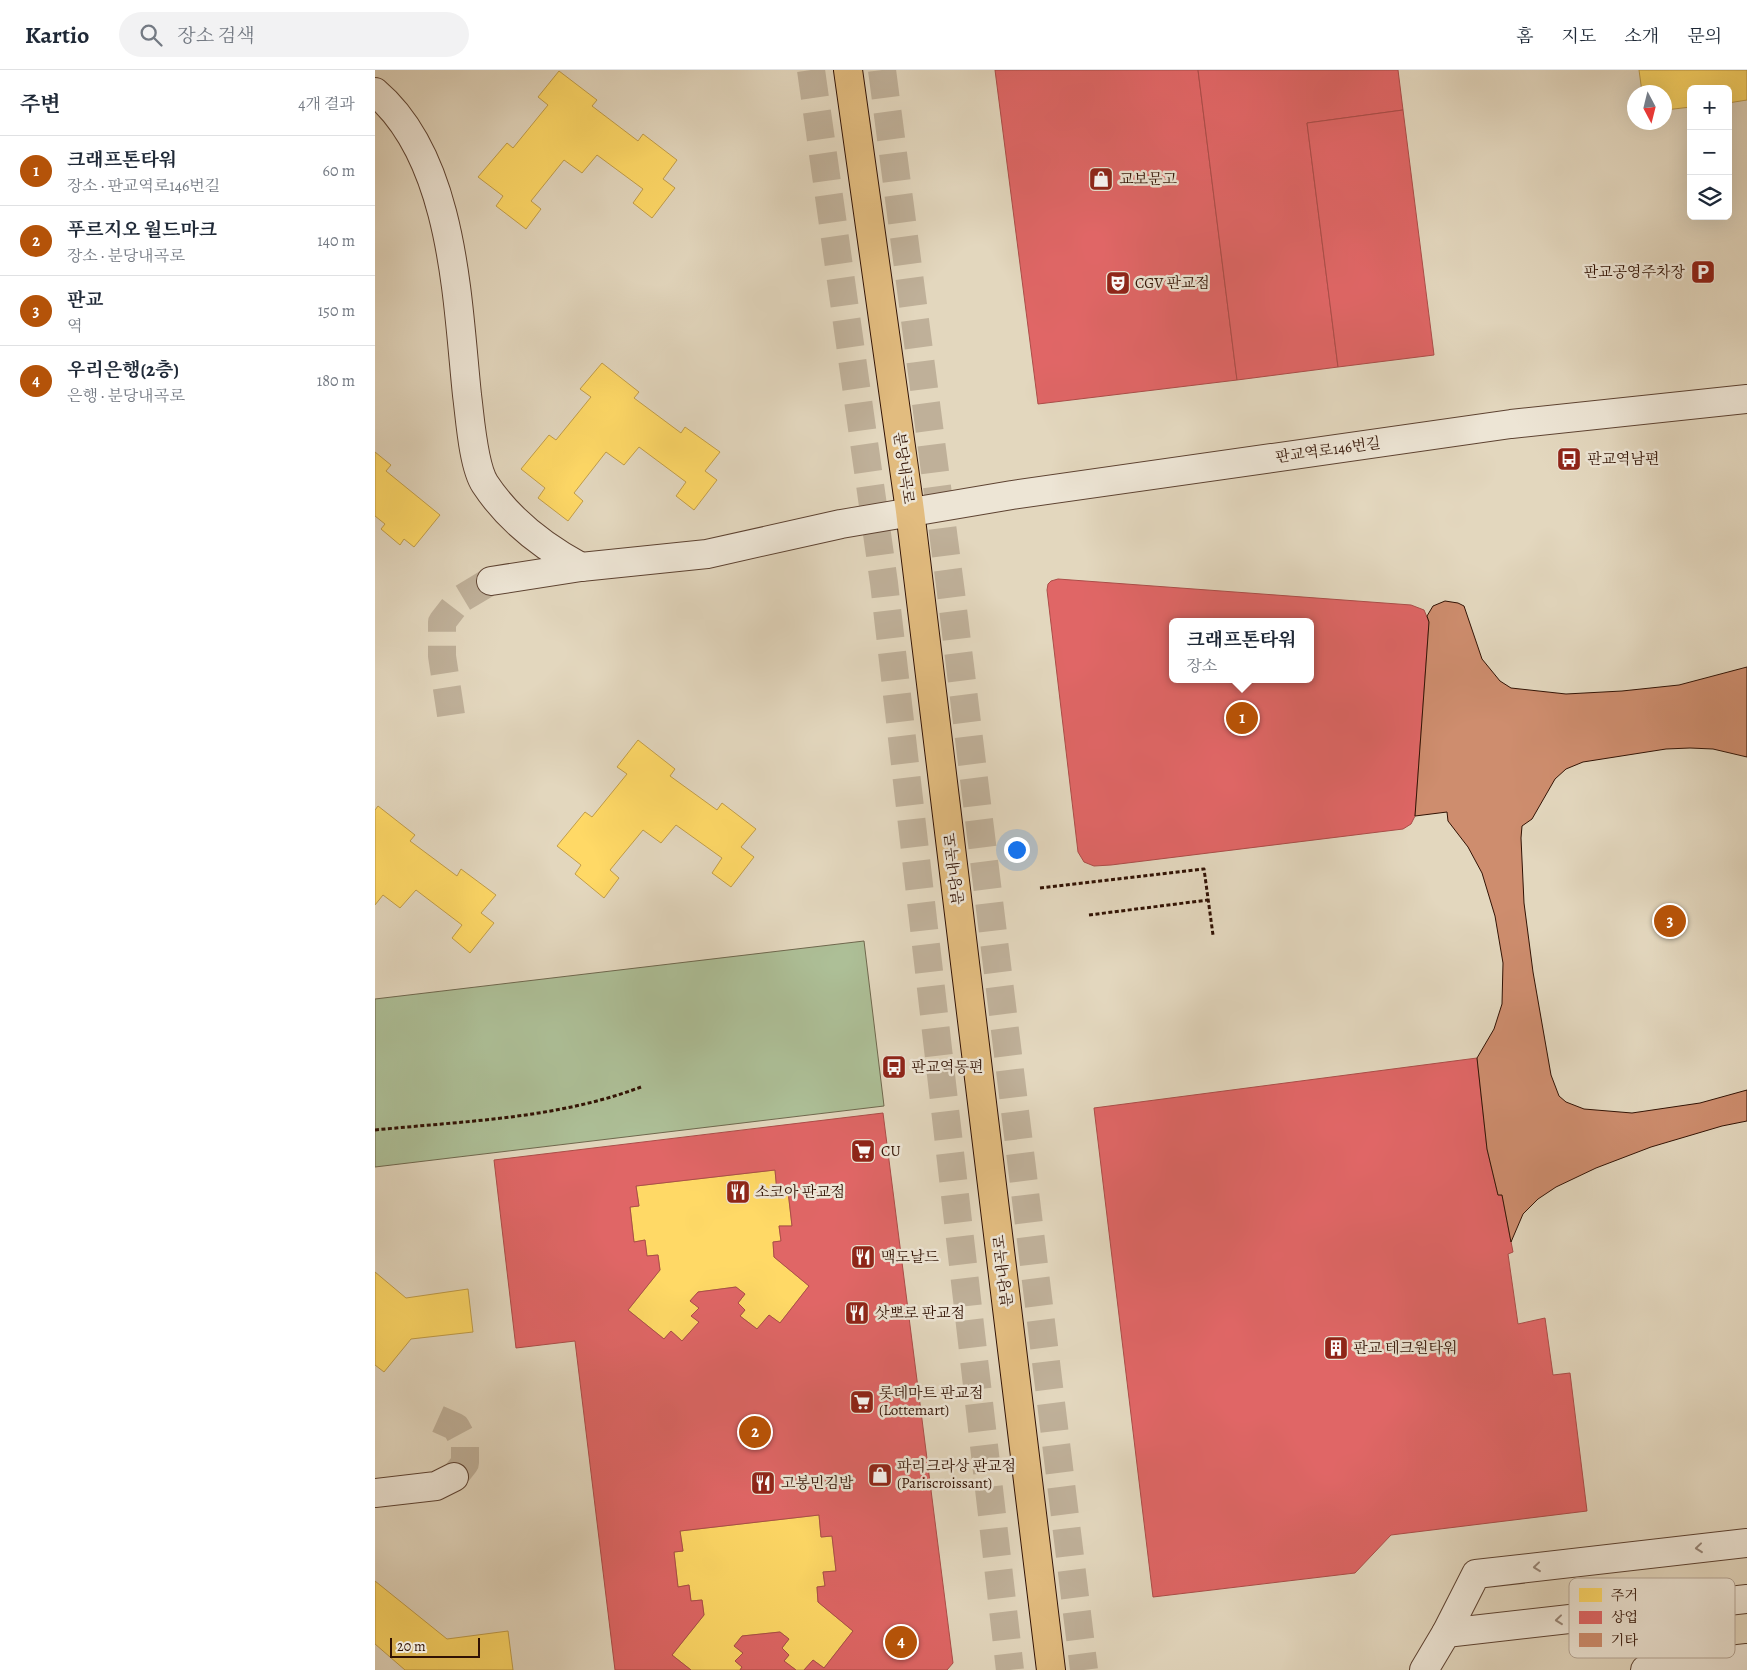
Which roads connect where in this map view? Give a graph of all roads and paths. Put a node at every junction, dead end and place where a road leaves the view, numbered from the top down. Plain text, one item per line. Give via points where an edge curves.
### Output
1 (848, 70) edge
2 (375, 92) edge
3 (1747, 399) edge
4 (910, 511) junction
5 (581, 567) junction
6 (491, 581) tunnel mouth
7 (1040, 888) dead end
8 (1208, 900) junction
9 (1089, 915) dead end
10 (1213, 935) dead end
11 (641, 1087) dead end
12 (375, 1130) edge
13 (454, 1477) tunnel mouth
14 (375, 1493) edge
15 (1747, 1543) edge
16 (1569, 1619) edge
17 (1446, 1632) junction
18 (1747, 1658) edge
19 (1051, 1670) edge
20 (1424, 1670) edge
21 (1645, 1670) edge

1 - 4 main road, 분당내곡로
2 - 5 street via 387,102 416,144 438,197 452,262 472,443 484,483 519,523 553,552
3 - 4 street, 판교역로146번길 via 1511,424
4 - 5 street, 판교역로146번길 via 707,554
4 - 19 main road, 분당내곡로
5 - 6 street, 판교역로146번길
7 - 8 path via 1204,869
8 - 9 path
8 - 10 path
11 - 12 path via 614,1097 543,1113
13 - 14 street via 436,1486
15 -> 17 street via 1476,1574
16 -> 17 street
17 - 20 street
18 - 21 street

